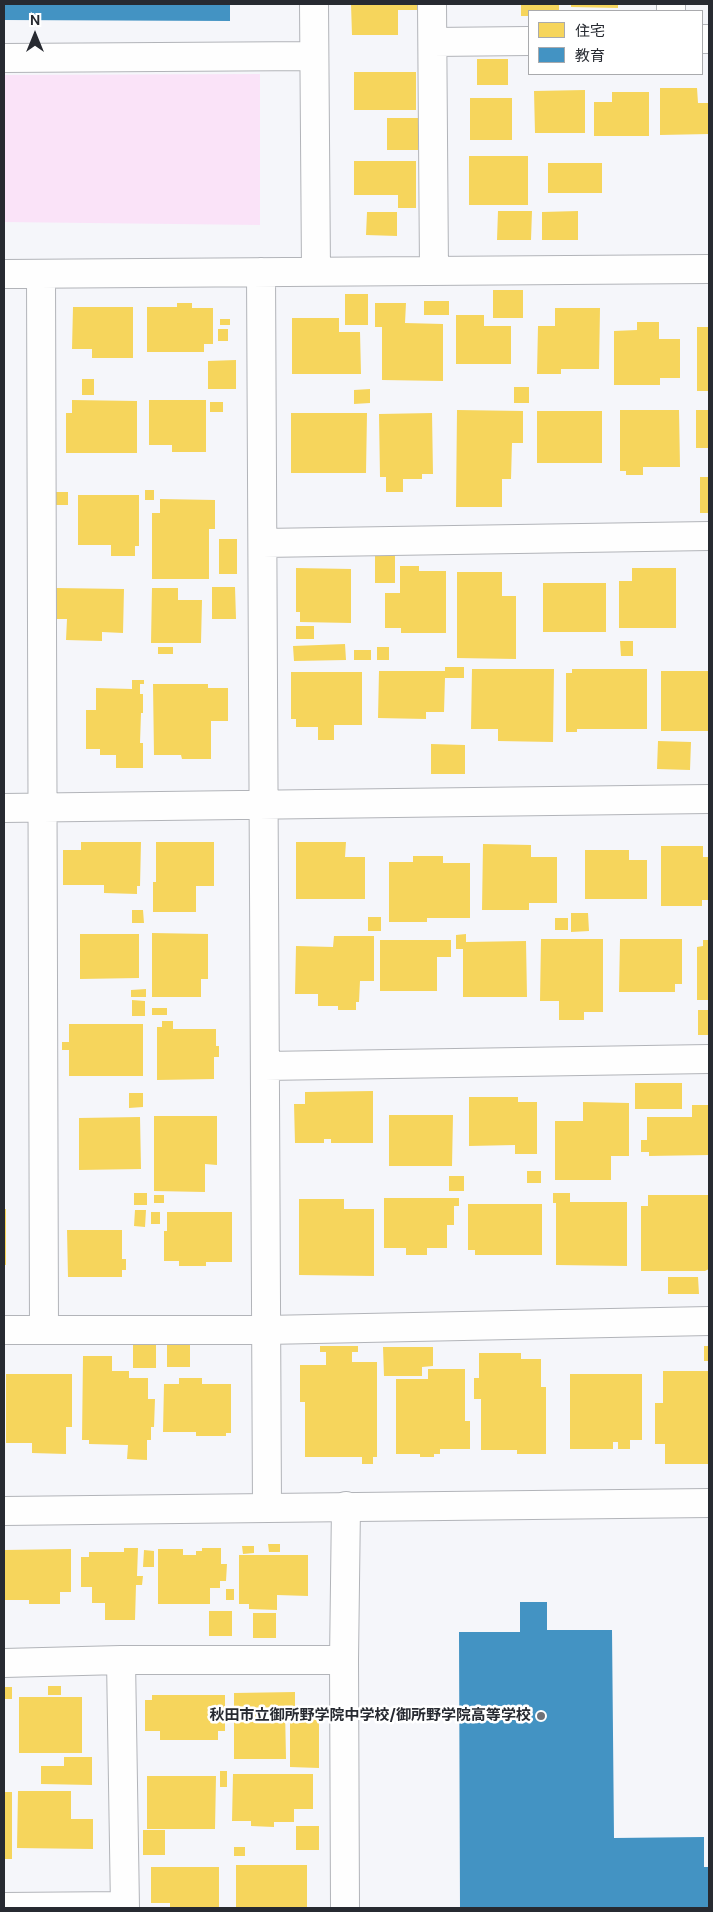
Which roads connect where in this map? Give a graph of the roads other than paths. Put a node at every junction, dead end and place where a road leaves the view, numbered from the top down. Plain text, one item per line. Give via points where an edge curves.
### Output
1 (314, 4) edge
2 (432, 4) edge
3 (528, 41) edge
4 (432, 42) junction
5 (314, 56) junction
6 (4, 58) edge
7 (709, 269) edge
8 (434, 271) junction
9 (262, 272) junction
10 (316, 272) junction
11 (4, 274) edge
12 (41, 274) junction
13 (709, 536) edge
14 (263, 543) junction
15 (709, 799) edge
16 (264, 804) junction
17 (42, 807) junction
18 (4, 808) edge
19 (709, 1059) edge
20 (265, 1066) junction
21 (709, 1321) edge
22 (4, 1330) edge
23 (44, 1330) junction
24 (266, 1330) junction
25 (709, 1503) edge
26 (346, 1506) junction
27 (267, 1507) junction
28 (4, 1511) edge
29 (120, 1660) junction
30 (344, 1660) junction
31 (4, 1663) edge
32 (4, 1907) edge
33 (125, 1907) edge
34 (345, 1908) edge

1 - 5 street
2 - 4 street
3 - 4 street
4 - 8 street
5 - 6 street
5 - 10 street
7 - 8 street
8 - 10 street
9 - 10 street
9 - 12 street
9 - 14 street
11 - 12 street
12 - 17 street
13 - 14 street
14 - 16 street
15 - 16 street
16 - 17 street
16 - 20 street
17 - 18 street
17 - 23 street
19 - 20 street
20 - 24 street
21 - 24 street
22 - 23 street
23 - 24 street
24 - 27 street
25 - 26 street
26 - 27 street
26 - 30 street
27 - 28 street
29 - 30 street
29 - 31 street
29 - 33 street
30 - 34 street
32 - 33 street

